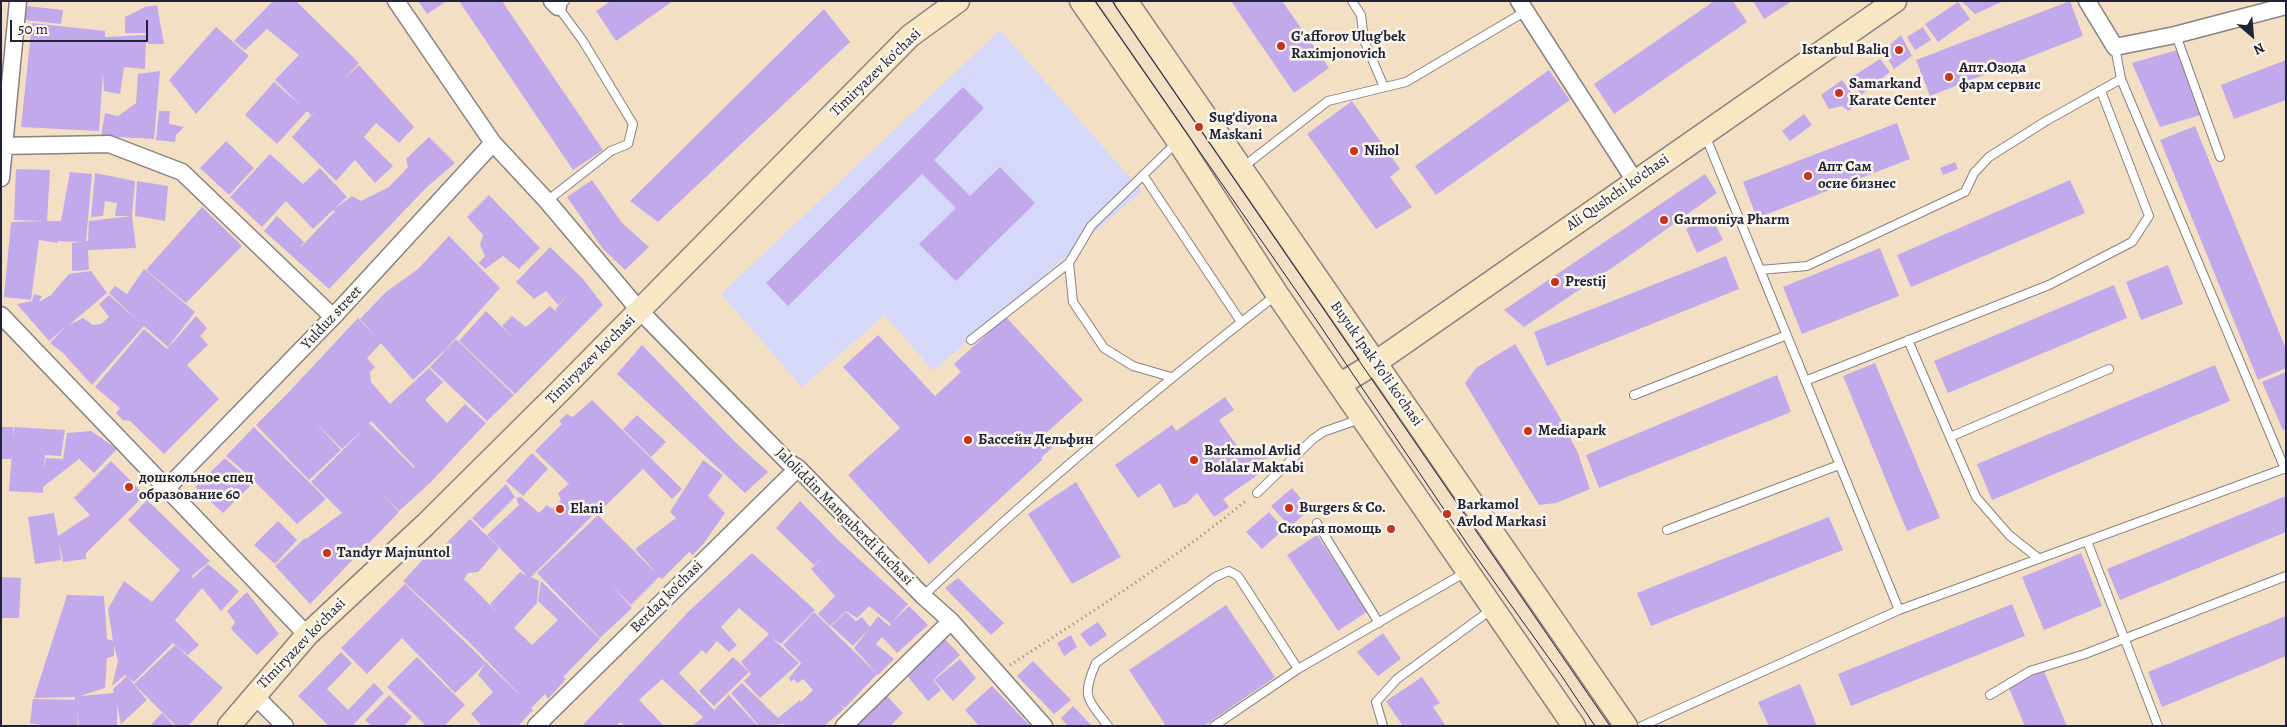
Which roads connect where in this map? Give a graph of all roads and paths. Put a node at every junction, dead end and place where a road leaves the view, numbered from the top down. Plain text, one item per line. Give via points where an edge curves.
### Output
1 (18, 1) edge
2 (396, 1) edge
3 (958, 1) edge
4 (1081, 1) edge
5 (1126, 1) edge
6 (1352, 1) edge
7 (1895, 1) edge
8 (2087, 1) edge
9 (558, 3) edge
10 (1522, 6) edge
11 (2286, 6) edge
12 (2176, 35) junction
13 (2115, 47) junction
14 (2121, 79) junction
15 (1384, 87) junction
16 (2101, 91) junction
17 (1704, 133) junction
18 (1178, 141) junction
19 (493, 143) junction
20 (3, 146) edge
21 (2220, 158) dead end
22 (1241, 168) junction
23 (1143, 175) junction
24 (1, 178) edge
25 (1635, 181) junction
26 (547, 201) junction
27 (1069, 264) junction
28 (1760, 270) junction
29 (1277, 294) junction
30 (640, 311) junction
31 (1, 315) edge
32 (333, 317) junction
33 (1241, 322) junction
34 (1787, 336) junction
35 (971, 340) dead end
36 (1908, 340) junction
37 (1375, 363) junction
38 (2109, 368) dead end
39 (1171, 377) junction
40 (1805, 381) junction
41 (1341, 384) junction
42 (1634, 396) dead end
43 (1364, 417) junction
44 (1950, 437) junction
45 (1839, 464) junction
46 (798, 468) junction
47 (2285, 469) edge
48 (167, 488) junction
49 (1257, 492) joint
50 (1317, 523) dead end
51 (1667, 530) dead end
52 (2087, 540) junction
53 (2038, 558) junction
54 (1469, 571) junction
55 (2286, 576) edge
56 (923, 596) junction
57 (1494, 608) junction
58 (1899, 610) junction
59 (951, 621) junction
60 (1379, 623) junction
61 (307, 636) junction
62 (2124, 638) junction
63 (1298, 669) junction
64 (997, 673) junction
65 (254, 695) junction
66 (1990, 695) dead end
67 (230, 726) edge
68 (285, 726) edge
69 (536, 726) edge
70 (844, 726) edge
71 (1044, 726) edge
72 (1108, 726) edge
73 (1214, 726) edge
74 (1384, 726) edge
75 (1574, 726) edge
76 (1626, 726) edge
77 (1642, 726) edge
78 (2158, 726) edge

1 - 20 street
2 - 19 street, Jaloliddin Manguberdi kuchasi
3 - 30 main road, Timiryazev ko'chasi via 910,36
4 - 18 main road
5 - 22 main road, Buyuk Ipak Yo'li ko'chasi
6 - 15 lane via 1361,15 1364,40
7 - 17 main road, Ali Qushchi ko'chasi
8 - 13 street
9 - 26 lane via 633,124 628,144 611,151
10 - 15 lane via 1406,82
10 - 25 street
11 - 12 street
12 - 13 street
12 - 21 lane
13 - 14 lane
14 - 16 lane
14 - 47 lane
15 - 22 lane via 1328,102
16 - 28 lane via 1989,158 1974,173 1965,192 1807,266
16 - 36 lane via 2149,216 2132,242 2049,285
17 - 25 main road, Ali Qushchi ko'chasi
17 - 28 lane
18 - 23 lane
18 - 29 main road
19 - 26 street, Jaloliddin Manguberdi kuchasi
19 - 32 street, Yulduz street
20 - 24 street
20 - 32 street via 109,144 182,172
22 - 37 main road, Buyuk Ipak Yo'li ko'chasi
23 - 27 lane via 1091,226
23 - 33 lane
25 - 37 main road, Ali Qushchi ko'chasi
26 - 30 street, Jaloliddin Manguberdi kuchasi
27 - 35 lane
27 - 39 lane via 1074,302 1104,348 1133,366
28 - 34 lane
29 - 33 lane
29 - 41 main road
30 - 46 street, Jaloliddin Manguberdi kuchasi via 788,462
30 - 61 main road, Timiryazev ko'chasi via 425,525
31 - 48 street
32 - 48 street, Yulduz street
33 - 39 lane
34 - 40 lane
34 - 42 lane
36 - 40 lane
36 - 44 lane
37 - 41 main road, Ali Qushchi ko'chasi
37 - 76 main road, Buyuk Ipak Yo'li ko'chasi
38 - 44 lane
39 - 56 lane
40 - 45 lane
41 - 43 main road
43 - 49 lane via 1313,439
43 - 54 main road
44 - 53 lane via 1976,497 2009,535
45 - 51 lane
45 - 58 lane
46 - 56 street, Jaloliddin Manguberdi kuchasi
46 - 69 street, Berdaq ko'chasi
47 - 52 lane
48 - 61 street
49 - 64 path via 1173,558
50 - 60 lane
52 - 53 lane
52 - 62 lane
53 - 58 lane
54 - 57 main road
54 - 60 lane
55 - 62 lane
56 - 59 street, Jaloliddin Manguberdi kuchasi
57 - 74 lane via 1397,679 1376,702
57 - 75 main road
58 - 77 lane
59 - 64 street, Jaloliddin Manguberdi kuchasi
59 - 70 street
60 - 63 lane
61 - 65 main road, Timiryazev ko'chasi
62 - 66 lane via 2086,654 2030,671
62 - 78 lane
63 - 72 lane via 1238,576 1229,571 1215,577 1096,663 1086,685 1088,699
63 - 73 lane
64 - 71 street, Jaloliddin Manguberdi kuchasi
65 - 67 main road, Timiryazev ko'chasi
65 - 68 street

